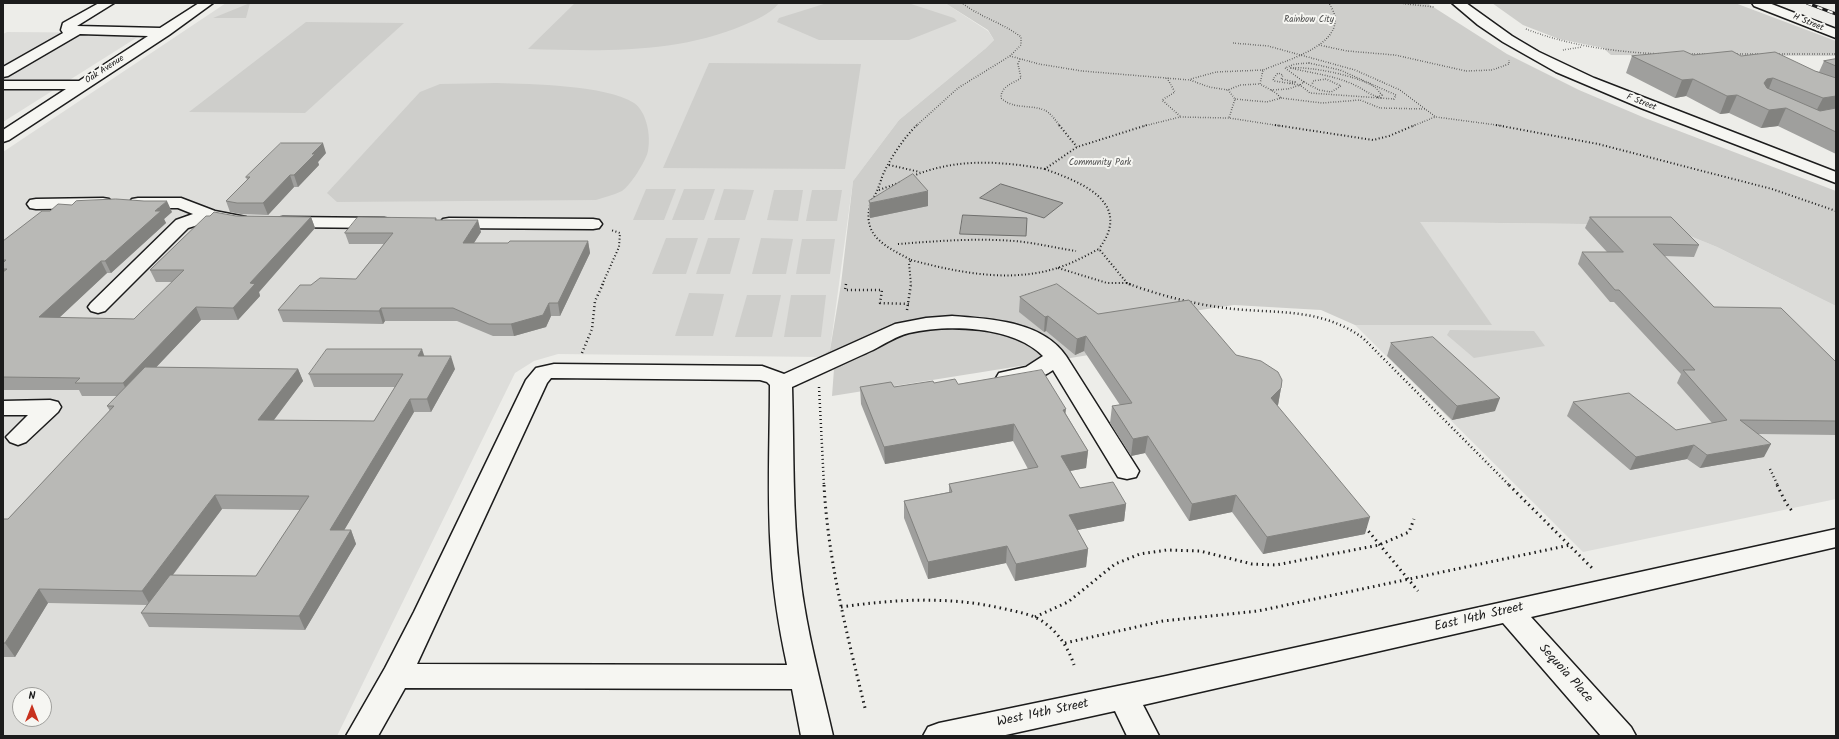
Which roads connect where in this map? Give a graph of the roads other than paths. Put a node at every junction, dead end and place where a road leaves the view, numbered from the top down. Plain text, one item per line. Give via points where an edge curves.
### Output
1 (108, 3) edge
2 (207, 3) edge
3 (1458, 3) edge
4 (1758, 3) edge
5 (76, 31) junction
6 (1836, 34) edge
7 (158, 35) junction
8 (62, 39) junction
9 (3, 73) edge
10 (3, 85) edge
11 (82, 85) junction
12 (3, 137) edge
13 (1836, 178) edge
14 (36, 204) dead end
15 (210, 215) junction
16 (398, 223) edge
17 (429, 223) edge
18 (593, 224) road end
19 (98, 307) dead end
20 (1055, 356) junction
21 (984, 382) edge
22 (781, 384) junction
23 (3, 408) edge
24 (18, 437) dead end
25 (1127, 471) dead end
26 (1835, 540) edge
27 (1509, 611) junction
28 (396, 676) junction
29 (805, 677) junction
30 (1123, 697) junction
31 (362, 736) edge
32 (817, 736) edge
33 (939, 736) edge
34 (1143, 736) edge
35 (1620, 736) edge

1 - 5 street via 68,26 68,30
2 - 7 street, Oak Avenue
3 - 13 street, F Street via 1508,40 1583,80
4 - 6 street, H Street
5 - 7 street
5 - 8 street
7 - 8 street
7 - 11 street, Oak Avenue
8 - 9 street
10 - 11 street
11 - 12 street, Oak Avenue
14 - 15 street via 181,203
15 - 16 street via 241,221
15 - 19 street via 182,224
17 - 18 street
20 - 21 street via 1045,368 1027,375
20 - 22 street via 1044,345 1029,336 1009,329 952,322 902,328
20 - 25 street
22 - 28 street via 775,377 762,372 544,373 537,380
22 - 29 street via 781,503 784,556
23 - 24 street via 50,407
26 - 27 street, East 14th Street
27 - 30 street, East 14th Street
27 - 35 street, Sequoia Place
28 - 29 street
28 - 31 street
29 - 32 street
30 - 33 street, West 14th Street
30 - 34 street

